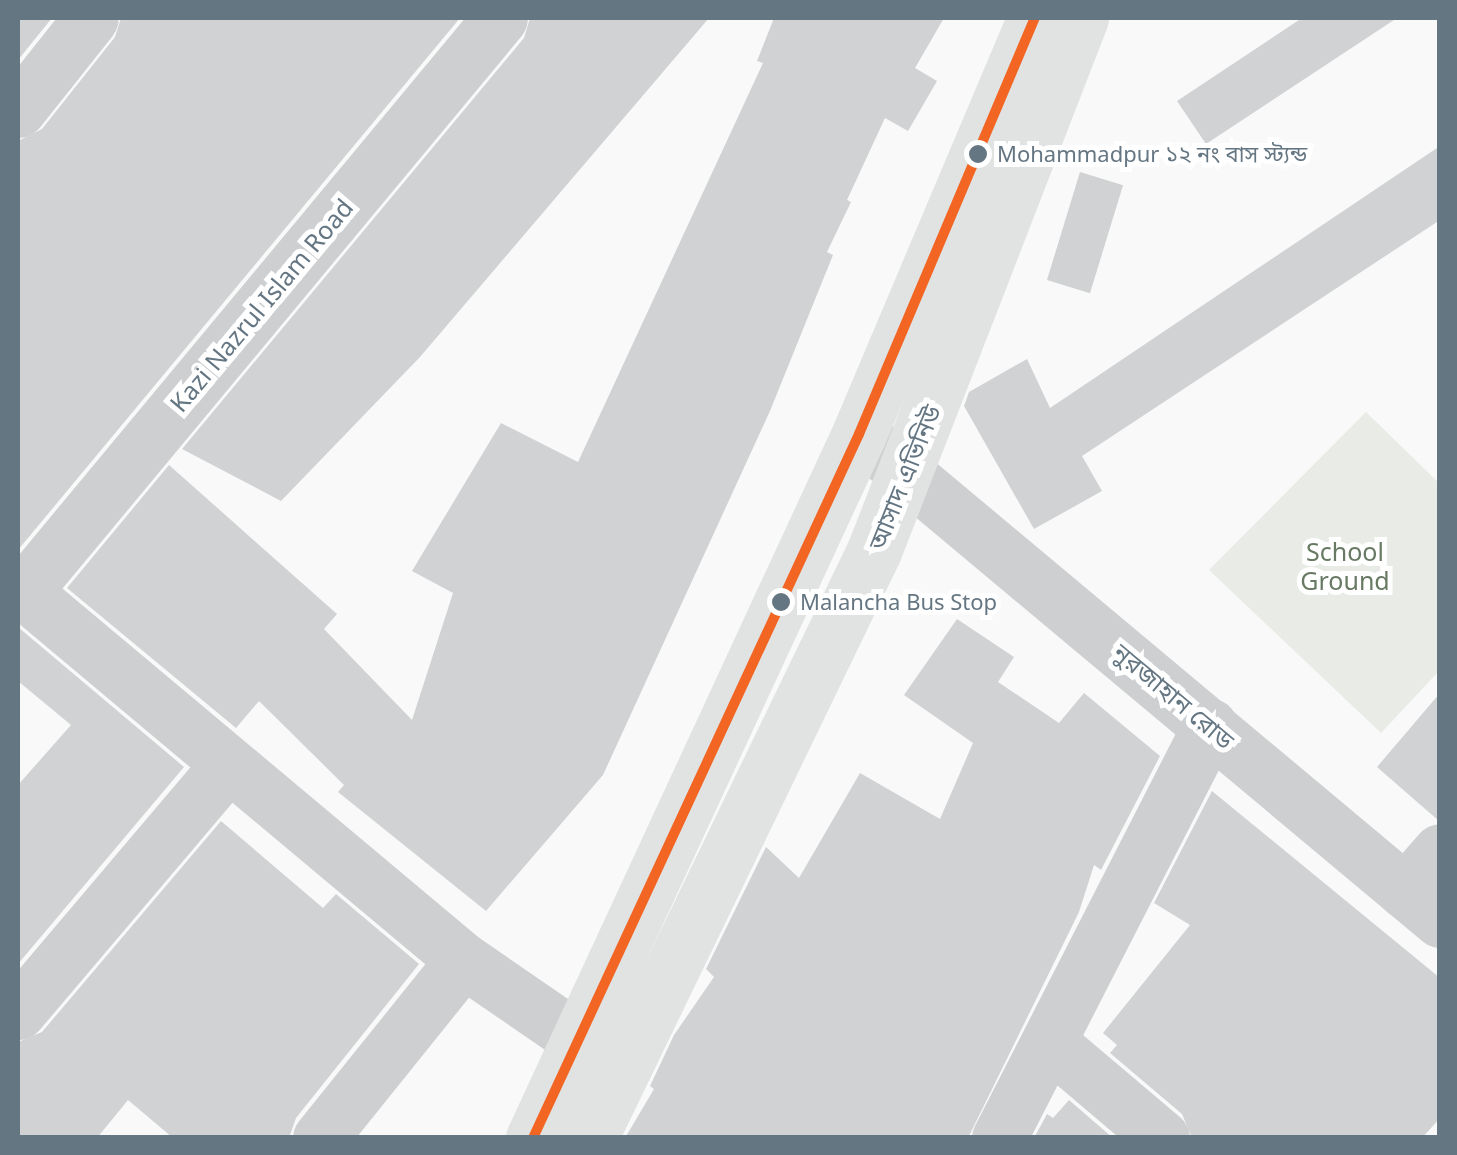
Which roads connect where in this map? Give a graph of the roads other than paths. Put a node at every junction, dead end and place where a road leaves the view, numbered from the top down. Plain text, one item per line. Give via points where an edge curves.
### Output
1 (91, 18) edge
2 (500, 18) edge
3 (1034, 18) edge
4 (1081, 18) edge
5 (18, 110) edge
6 (859, 434) junction
7 (908, 472) junction
8 (20, 590) edge
9 (1210, 726) junction
10 (228, 764) junction
11 (1428, 887) edge
12 (463, 960) junction
13 (18, 1012) edge
14 (1050, 1042) junction
15 (602, 1058) junction
16 (320, 1138) edge
17 (533, 1138) edge
18 (590, 1138) edge
19 (998, 1138) edge
20 (1162, 1138) edge

1 - 5 street
2 - 8 street, Kazi Nazrul Islam Road
3 - 6 main road, আসাদ এভিনিউ
4 - 7 main road, আসাদ এভিনিউ
6 - 7 street, নুরজাহান রোড
6 - 15 main road, আসাদ এভিনিউ
7 - 9 street, নুরজাহান রোড
7 - 15 main road, আসাদ এভিনিউ
8 - 10 street
9 - 11 street, নুরজাহান রোড
9 - 14 street
10 - 12 street
10 - 13 street
12 - 15 street
12 - 16 street
14 - 19 street
14 - 20 street
15 - 17 main road, আসাদ এভিনিউ
15 - 18 main road, আসাদ এভিনিউ

